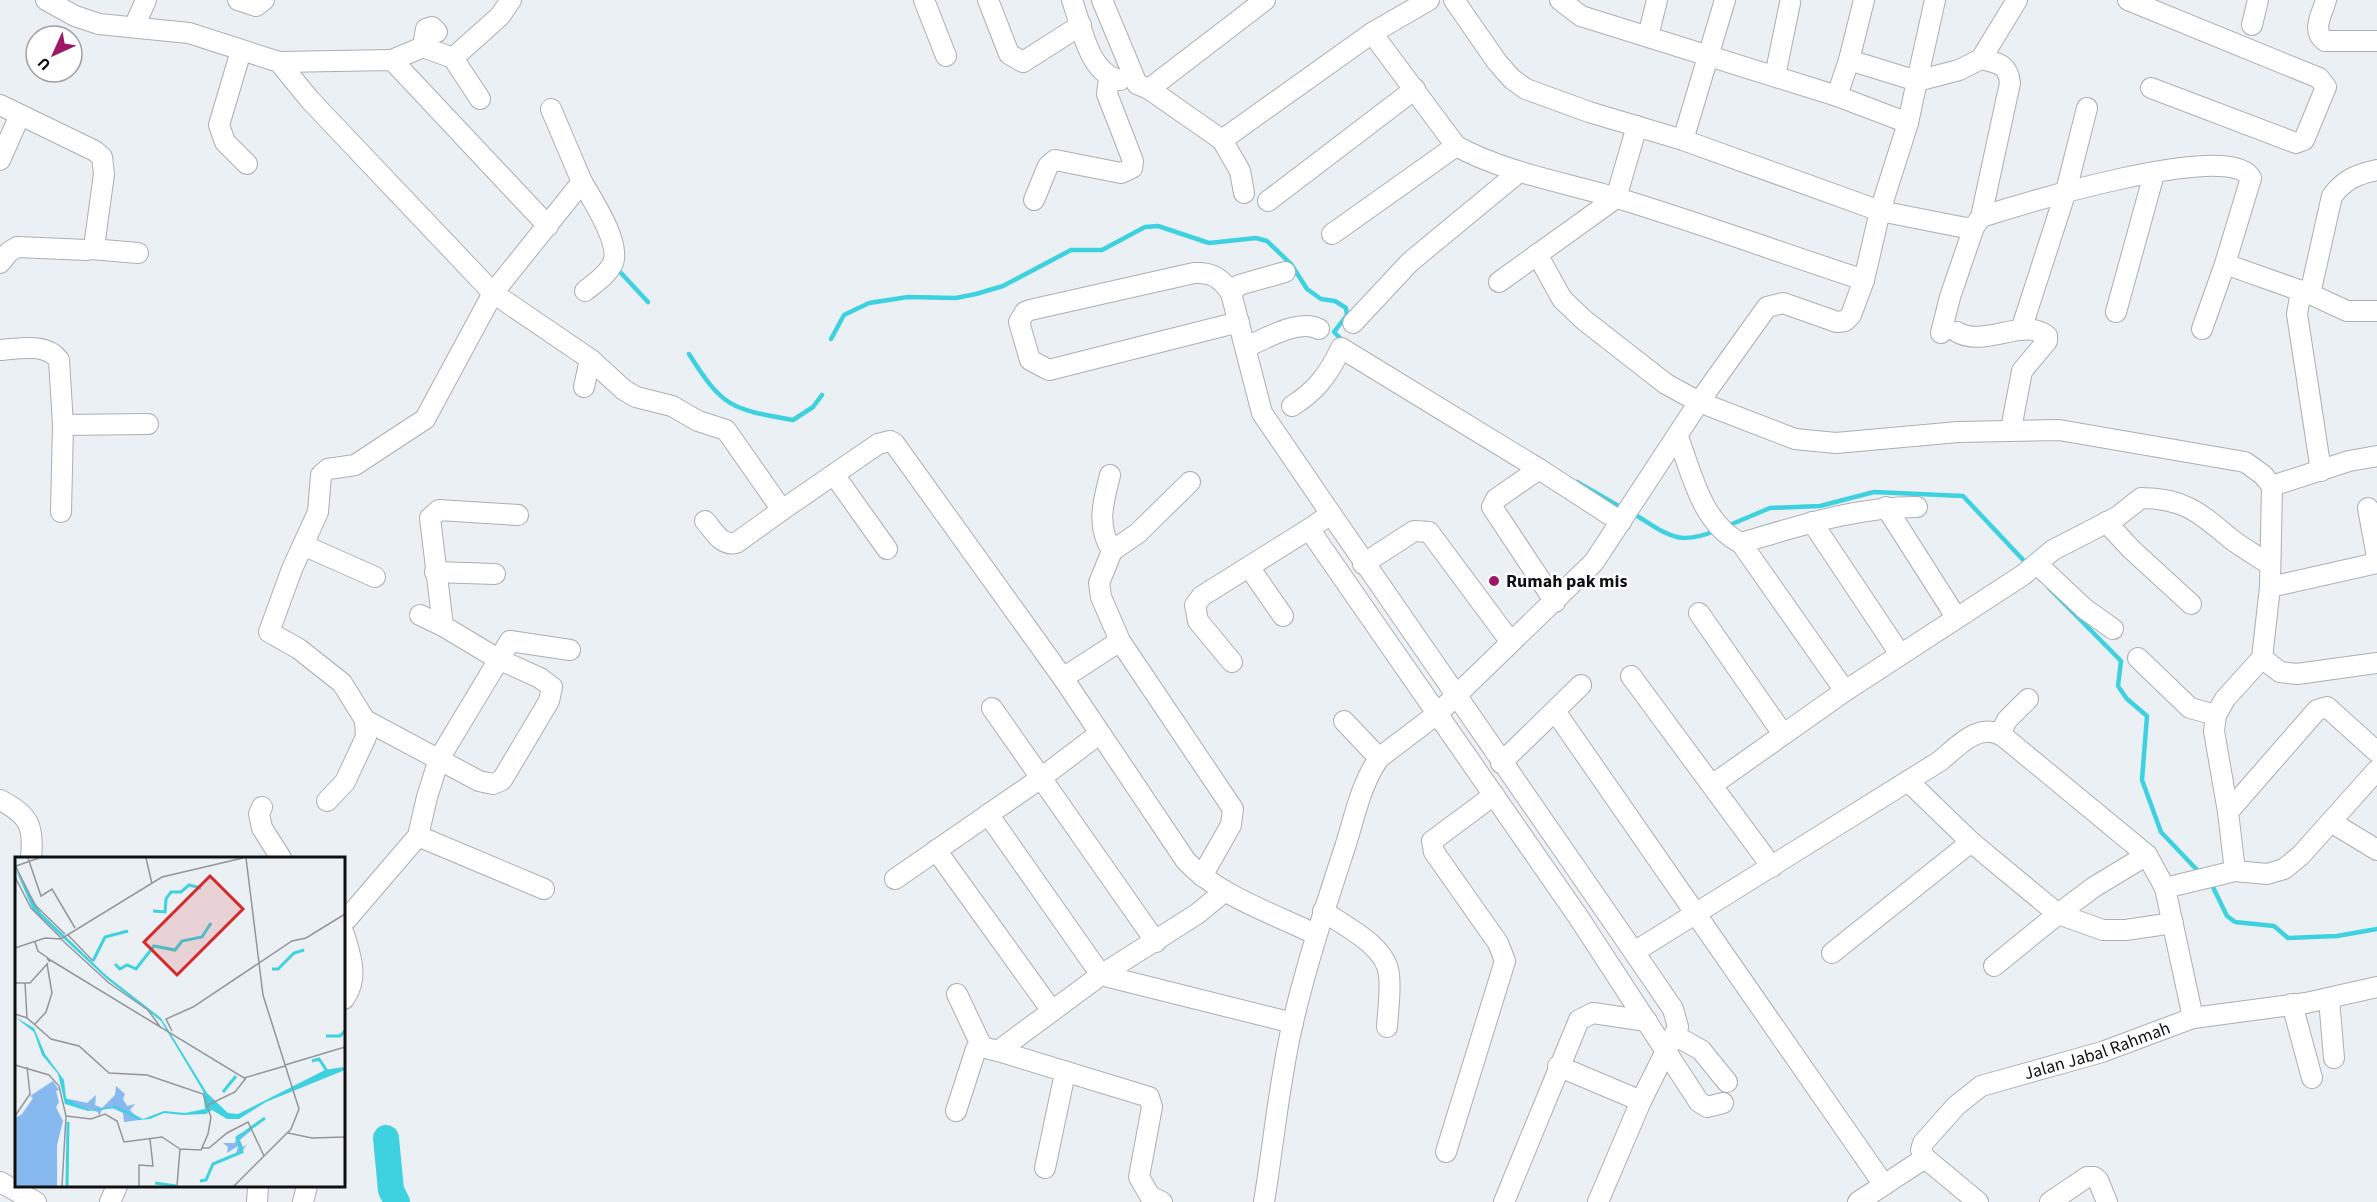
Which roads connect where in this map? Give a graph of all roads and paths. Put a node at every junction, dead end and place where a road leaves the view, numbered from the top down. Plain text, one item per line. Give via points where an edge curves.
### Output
1 (46, 0) edge
2 (146, 0) edge
3 (238, 0) edge
4 (264, 0) edge
5 (511, 0) edge
6 (924, 0) edge
7 (988, 0) edge
8 (1072, 0) edge
9 (1265, 0) edge
10 (1429, 0) edge
11 (1454, 0) edge
12 (1560, 0) edge
13 (1657, 0) edge
14 (1725, 0) edge
15 (1864, 0) edge
16 (1935, 0) edge
17 (2018, 0) edge
18 (2128, 0) edge
19 (2258, 0) edge
20 (2326, 0) edge
21 (1106, 2) edge
22 (1790, 3) dead end
23 (1582, 8) edge
24 (1081, 25) junction
25 (2252, 25) dead end
26 (134, 27) junction
27 (437, 32) dead end
28 (1372, 33) junction
29 (1648, 36) junction
30 (2377, 41) edge
31 (423, 47) junction
32 (241, 51) junction
33 (1709, 54) junction
34 (946, 56) dead end
35 (453, 58) junction
36 (1981, 59) junction
37 (392, 60) junction
38 (1849, 60) junction
39 (279, 62) junction
40 (1775, 76) junction
41 (1109, 78) junction
42 (1917, 81) junction
43 (1143, 86) junction
44 (2151, 88) dead end
45 (1415, 89) junction
46 (1837, 96) junction
47 (480, 99) dead end
48 (0, 105) edge
49 (2087, 108) dead end
50 (551, 109) dead end
51 (20, 115) junction
52 (1908, 123) junction
53 (1637, 126) junction
54 (1222, 140) junction
55 (1683, 140) junction
56 (1456, 146) junction
57 (0, 160) edge
58 (248, 164) dead end
59 (2377, 171) edge
60 (1519, 172) junction
61 (2154, 174) junction
62 (582, 182) junction
63 (2066, 191) junction
64 (1244, 193) dead end
65 (1616, 198) junction
66 (1034, 200) dead end
67 (1268, 201) dead end
68 (1880, 211) junction
69 (1978, 222) junction
70 (548, 226) junction
71 (1332, 234) dead end
72 (91, 249) junction
73 (138, 253) dead end
74 (1537, 254) junction
75 (0, 263) edge
76 (2225, 264) junction
77 (1285, 272) dead end
78 (1864, 280) junction
79 (1499, 282) dead end
80 (585, 291) dead end
81 (493, 292) junction
82 (1231, 293) junction
83 (2305, 293) junction
84 (2377, 311) edge
85 (2116, 312) dead end
86 (1239, 322) junction
87 (1353, 323) dead end
88 (1319, 329) dead end
89 (2202, 329) dead end
90 (2021, 330) junction
91 (1246, 347) junction
92 (0, 350) edge
93 (590, 359) junction
94 (584, 387) dead end
95 (1699, 402) junction
96 (1292, 406) dead end
97 (148, 424) dead end
98 (63, 425) junction
99 (2011, 429) junction
100 (1678, 437) junction
101 (2377, 456) edge
102 (1539, 469) junction
103 (2321, 471) junction
104 (1110, 475) dead end
105 (835, 476) junction
106 (1190, 482) dead end
107 (2272, 486) junction
108 (1886, 507) junction
109 (1917, 507) dead end
110 (2368, 508) dead end
111 (783, 510) junction
112 (61, 512) dead end
113 (1628, 513) junction
114 (1331, 514) junction
115 (518, 515) dead end
116 (705, 521) dead end
117 (1812, 522) junction
118 (2106, 522) junction
119 (1309, 529) junction
120 (1735, 540) junction
121 (303, 545) junction
122 (887, 549) dead end
123 (1112, 551) junction
124 (2377, 557) edge
125 (2377, 563) edge
126 (1363, 564) junction
127 (2270, 565) junction
128 (1250, 567) junction
129 (2031, 568) junction
130 (435, 572) junction
131 (495, 574) dead end
132 (375, 577) dead end
133 (2270, 587) junction
134 (1555, 602) junction
135 (2191, 604) dead end
136 (1700, 613) dead end
137 (420, 615) dead end
138 (1283, 616) dead end
139 (1956, 617) junction
140 (443, 626) junction
141 (2113, 629) dead end
142 (1120, 641) junction
143 (1510, 641) junction
144 (570, 650) dead end
145 (1900, 654) junction
146 (2138, 657) dead end
147 (2262, 658) junction
148 (498, 659) junction
149 (1232, 662) dead end
150 (2377, 663) edge
151 (1631, 676) dead end
152 (1063, 678) junction
153 (1581, 685) dead end
154 (1845, 691) junction
155 (1455, 696) junction
156 (2028, 699) dead end
157 (992, 708) dead end
158 (1555, 711) junction
159 (1437, 714) junction
160 (2217, 715) junction
161 (365, 720) junction
162 (1344, 721) dead end
163 (1099, 734) junction
164 (1783, 734) junction
165 (2000, 734) junction
166 (2377, 752) edge
167 (1379, 758) junction
168 (439, 759) junction
169 (1501, 763) junction
170 (2377, 770) edge
171 (1041, 778) junction
172 (1908, 781) junction
173 (1712, 785) junction
174 (1494, 795) junction
175 (0, 800) edge
176 (327, 801) dead end
177 (1531, 805) junction
178 (262, 807) dead end
179 (2228, 812) junction
180 (988, 813) junction
181 (1510, 819) junction
182 (2331, 822) junction
183 (418, 836) junction
184 (1971, 842) junction
185 (936, 850) junction
186 (2377, 850) edge
187 (2148, 855) junction
188 (31, 857) edge
189 (280, 857) edge
190 (1772, 867) junction
191 (2216, 875) junction
192 (1202, 876) junction
193 (894, 879) dead end
194 (2165, 888) junction
195 (544, 890) dead end
196 (1225, 891) junction
197 (1599, 904) junction
198 (1323, 911) junction
199 (1697, 914) junction
200 (2058, 914) junction
201 (1579, 918) junction
202 (2173, 923) junction
203 (345, 924) edge
204 (345, 929) edge
205 (1315, 934) junction
206 (1156, 942) junction
207 (1634, 952) junction
208 (1832, 953) dead end
209 (1994, 966) dead end
210 (1101, 975) junction
211 (2377, 987) edge
212 (957, 994) dead end
213 (345, 997) edge
214 (2329, 999) junction
215 (2292, 1004) junction
216 (1052, 1011) junction
217 (2193, 1018) junction
218 (1647, 1021) junction
219 (1293, 1023) junction
220 (1387, 1027) dead end
221 (1671, 1043) junction
222 (990, 1049) junction
223 (2334, 1058) dead end
224 (1558, 1066) junction
225 (1065, 1073) junction
226 (2312, 1078) dead end
227 (1727, 1082) dead end
228 (1641, 1101) junction
229 (1723, 1103) dead end
230 (956, 1111) dead end
231 (1446, 1152) dead end
232 (1925, 1158) junction
233 (1045, 1168) dead end
234 (0, 1182) edge
235 (1884, 1185) junction
236 (116, 1187) edge
237 (258, 1187) edge
238 (307, 1187) edge
239 (36, 1202) edge
240 (110, 1202) edge
241 (257, 1202) edge
242 (303, 1202) edge
243 (1162, 1202) edge
244 (1264, 1202) edge
245 (1504, 1202) edge
246 (1598, 1202) edge
247 (1858, 1202) edge
248 (1978, 1202) edge
249 (2050, 1202) edge
250 (2107, 1202) edge

1 - 26 street via 99,24
2 - 26 street
3 - 4 street via 256,6
5 - 35 street via 500,16
6 - 34 street
7 - 24 street via 1009,54 1023,62
8 - 24 street
9 - 43 street
10 - 28 street
11 - 53 street via 1497,62 1526,89
12 - 23 street
13 - 29 street
14 - 33 street
15 - 38 street
16 - 42 street
17 - 36 street
18 - 44 street via 2319,78 2326,87 2304,140 2296,143
19 - 25 street
20 - 30 street via 2318,27 2320,37
21 - 43 street
22 - 40 street
23 - 29 street
24 - 41 street via 1095,62
26 - 32 street via 189,33
27 - 31 street via 432,27 426,29
28 - 45 street
28 - 54 street
29 - 33 street
31 - 35 street
31 - 37 street
32 - 39 street
32 - 58 street via 219,125 225,142
33 - 40 street
33 - 55 street
35 - 47 street
36 - 42 street via 1959,70
36 - 69 street via 2003,65 2009,72 2010,83
37 - 39 street
37 - 70 street
38 - 42 street
38 - 46 street
39 - 81 street via 310,100
40 - 46 street
41 - 43 street
41 - 66 street via 1107,94 1133,161 1132,168 1121,173 1055,160 1048,166
42 - 52 street
43 - 54 street
45 - 56 street
45 - 67 street
46 - 52 street
48 - 51 street
49 - 63 street
50 - 62 street
51 - 57 street
51 - 72 street via 102,158 97,241
52 - 68 street
53 - 55 street
53 - 65 street
54 - 64 street via 1240,171
55 - 68 street
56 - 60 street
56 - 71 street
59 - 83 street via 2358,174 2340,185 2332,196
60 - 65 street
60 - 87 street via 1410,262
61 - 63 street
61 - 76 street via 2204,166 2233,167 2249,173 2252,178
61 - 85 street
62 - 70 street
62 - 80 street via 615,252 613,263
63 - 69 street
63 - 90 street
65 - 74 street
65 - 78 street
68 - 69 street
68 - 78 street
69 - 90 street via 1950,297 1949,332 1975,338
70 - 81 street
72 - 73 street
72 - 75 street via 17,247
74 - 79 street
74 - 95 street via 1553,287 1584,320 1666,384
76 - 83 street
76 - 89 street
77 - 82 street via 1239,285
78 - 95 street via 1845,321 1783,303 1767,307
81 - 93 street
81 - 121 street via 425,419 355,465 328,469 321,475 318,512
82 - 86 street
82 - 86 street via 1217,276 1194,273 1030,309 1019,322 1030,360 1049,370
83 - 84 street via 2347,311
83 - 103 street via 2296,314
86 - 91 street
88 - 91 street via 1299,326
90 - 99 street via 2043,332 2048,338 2022,370
91 - 114 street via 1262,413
92 - 98 street via 41,348 55,354 61,367
93 - 94 street
93 - 111 street via 636,397 672,406 698,421 726,430
95 - 99 street via 1783,435 1820,442
95 - 100 street
96 - 102 street via 1320,385 1341,348
97 - 98 street
98 - 112 street
99 - 107 street via 2059,430 2245,462
100 - 113 street
100 - 120 street via 1709,516
101 - 103 street
102 - 113 street
102 - 134 street via 1496,499 1492,507
103 - 107 street
104 - 123 street via 1101,522
105 - 111 street
105 - 122 street
105 - 152 street via 878,444 894,443
106 - 123 street via 1138,534
107 - 127 street
108 - 109 street
108 - 117 street
108 - 139 street
110 - 124 street
111 - 116 street via 730,544 720,539
113 - 134 street via 1594,562
114 - 119 street
114 - 126 street
115 - 130 street via 435,511 430,518
117 - 120 street
117 - 145 street
118 - 127 street via 2141,498 2182,502
118 - 129 street via 2062,545
118 - 135 street
119 - 128 street
119 - 159 street
120 - 154 street
121 - 132 street
121 - 161 street via 270,633 299,649 342,683
123 - 142 street via 1099,584
125 - 133 street
126 - 143 street via 1414,531 1429,532
126 - 155 street
127 - 133 street
128 - 138 street
128 - 149 street via 1202,596 1195,605 1198,621
129 - 139 street
129 - 141 street
130 - 131 street
130 - 140 street
133 - 147 street
134 - 143 street
136 - 164 street
137 - 140 street
139 - 145 street
140 - 148 street
142 - 152 street
142 - 192 street via 1232,805 1231,825
143 - 155 street
144 - 148 street via 512,640
145 - 154 street
146 - 160 street via 2190,708
147 - 150 street via 2280,672 2296,674
147 - 160 street
148 - 168 street
148 - 168 street via 552,687 549,701 505,776 489,784
151 - 173 street
152 - 163 street
153 - 158 street
154 - 164 street
155 - 159 street
155 - 169 street
156 - 165 street
157 - 171 street
158 - 169 street
158 - 199 street
159 - 167 street
159 - 174 street
160 - 179 street via 2214,730
161 - 168 street
161 - 176 street via 366,737 351,769 341,788
162 - 167 street
163 - 171 street
163 - 192 street via 1179,853
164 - 173 street
165 - 172 street via 1979,732
165 - 187 street
166 - 179 street via 2327,707 2322,708
167 - 198 street via 1360,791
168 - 183 street
169 - 177 street
170 - 182 street
171 - 180 street
171 - 206 street
172 - 184 street
172 - 190 street
173 - 190 street
174 - 181 street
174 - 231 street via 1432,841 1434,852 1498,943 1505,961
175 - 188 street via 18,811 30,826
177 - 181 street
177 - 197 street
178 - 189 street via 262,828
179 - 191 street
180 - 185 street
180 - 210 street
181 - 201 street
182 - 186 street
182 - 191 street via 2284,869 2267,874
183 - 195 street
183 - 203 street
184 - 200 street
184 - 208 street
185 - 193 street
185 - 216 street
187 - 194 street
187 - 200 street
190 - 199 street
191 - 194 street
192 - 196 street
194 - 202 street
196 - 205 street
196 - 206 street
197 - 201 street
197 - 207 street
198 - 205 street
198 - 220 street via 1375,948 1384,959 1389,973
199 - 207 street
199 - 235 street
200 - 202 street via 2103,930
200 - 209 street
201 - 218 street
202 - 217 street
204 - 213 street via 353,963 352,984
205 - 219 street
206 - 210 street
207 - 221 street via 1673,1009 1678,1023
210 - 216 street
210 - 219 street
211 - 214 street, Jalan Jabal Rahmah
212 - 222 street
214 - 215 street, Jalan Jabal Rahmah
214 - 223 street
215 - 217 street, Jalan Jabal Rahmah
215 - 226 street
216 - 222 street
217 - 232 street, Jalan Jabal Rahmah via 2102,1052 1981,1086 1966,1096 1923,1143
218 - 221 street
218 - 224 street via 1587,1014 1577,1024
219 - 244 street
221 - 227 street via 1701,1050
221 - 228 street
221 - 229 street via 1699,1102 1707,1107
222 - 225 street
222 - 230 street via 972,1054
224 - 228 street
224 - 245 street
225 - 233 street
225 - 243 street via 1149,1097 1152,1107 1139,1177 1150,1196
228 - 246 street
232 - 235 street
232 - 248 street
234 - 239 street
235 - 247 street
236 - 240 street
237 - 241 street
238 - 242 street
249 - 250 street via 2086,1177 2098,1180

